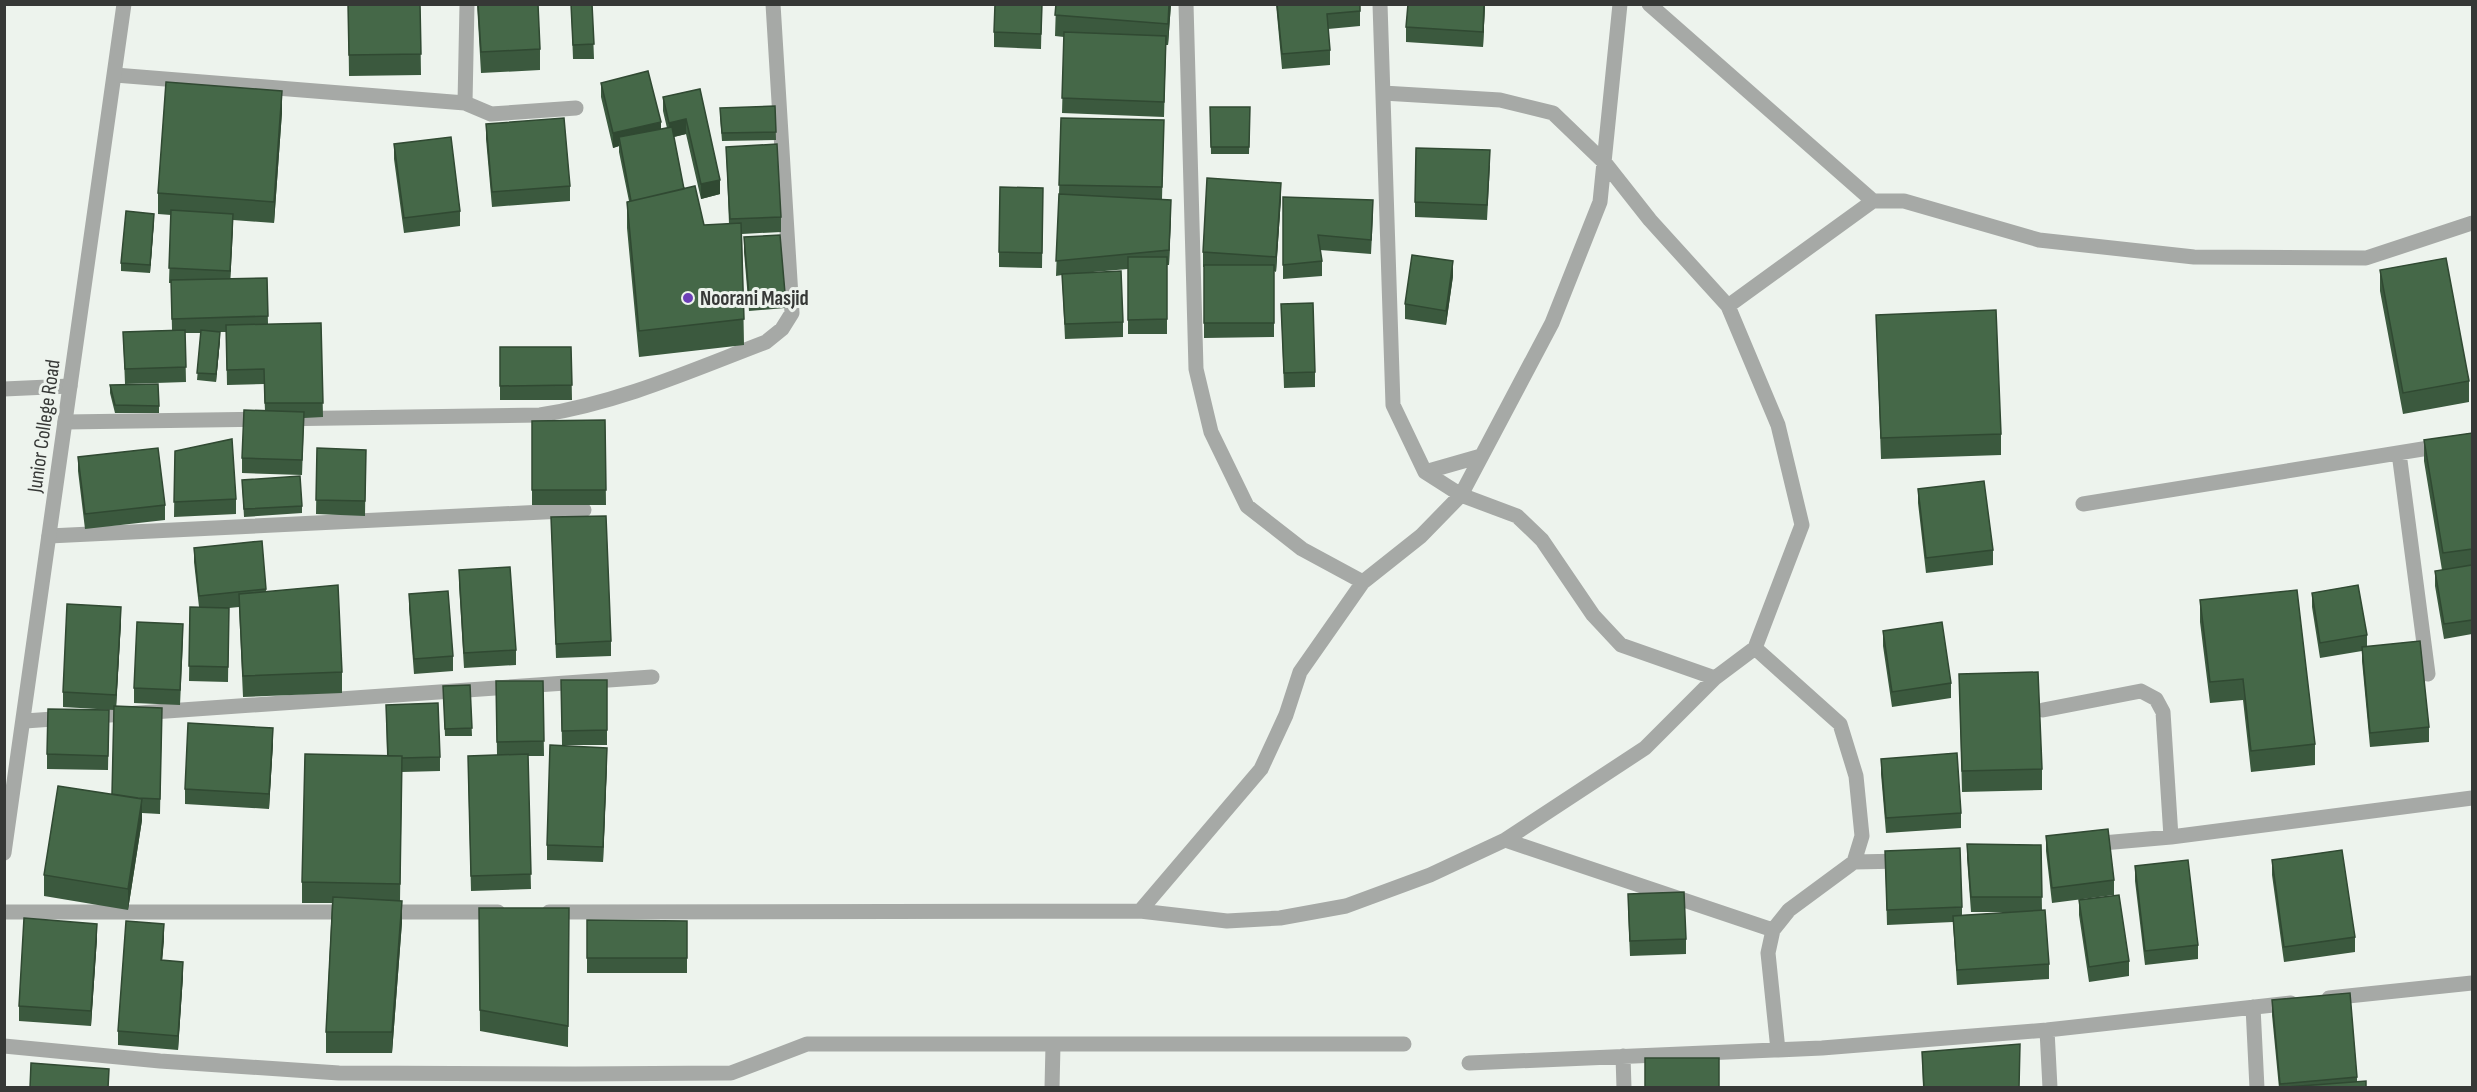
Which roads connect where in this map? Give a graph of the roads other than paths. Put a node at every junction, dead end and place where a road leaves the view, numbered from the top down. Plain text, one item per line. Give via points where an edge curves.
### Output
1 (124, 4) edge
2 (466, 4) edge
3 (773, 4) edge
4 (1186, 4) edge
5 (1380, 4) edge
6 (1620, 4) edge
7 (1649, 4) edge
8 (114, 75) junction
9 (1383, 93) junction
10 (465, 103) junction
11 (576, 108) dead end
12 (1605, 163) junction
13 (1873, 201) junction
14 (2472, 223) edge
15 (1728, 306) junction
16 (70, 386) junction
17 (4, 389) edge
18 (65, 422) junction
19 (2472, 441) edge
20 (2399, 453) junction
21 (1481, 456) junction
22 (1425, 472) junction
23 (1461, 495) junction
24 (2083, 504) dead end
25 (584, 510) edge
26 (49, 536) junction
27 (1363, 582) junction
28 (1755, 648) junction
29 (2428, 674) dead end
30 (652, 677) dead end
31 (1715, 678) junction
32 (2043, 710) dead end
33 (25, 721) junction
34 (2472, 798) edge
35 (2171, 837) junction
36 (1505, 840) junction
37 (2077, 846) edge
38 (4, 853) edge
39 (1924, 860) edge
40 (1854, 862) junction
41 (1140, 911) junction
42 (4, 912) edge
43 (1773, 930) junction
44 (2472, 983) edge
45 (2253, 1007) junction
46 (2047, 1030) junction
47 (1404, 1044) dead end
48 (1053, 1045) junction
49 (4, 1046) edge
50 (1778, 1050) junction
51 (1623, 1056) junction
52 (1469, 1063) dead end
53 (1052, 1088) edge
54 (1624, 1088) edge
55 (2050, 1088) edge
56 (2258, 1088) edge

1 - 8 street, Junior College Road
2 - 10 street
3 - 18 street via 792,313 782,329 766,342 620,398 540,415
4 - 27 street via 1196,369 1211,432 1247,506 1302,549
5 - 9 street
6 - 12 street
7 - 13 street
8 - 10 street
8 - 16 street, Junior College Road
9 - 12 street via 1500,100 1553,113
9 - 22 street via 1394,405
10 - 11 street via 491,114
12 - 15 street via 1650,220
12 - 21 street via 1600,202 1552,323
13 - 14 street via 1904,201 2039,240 2194,257 2366,258
13 - 15 street
15 - 28 street via 1778,425 1802,525
16 - 17 street
16 - 18 street, Junior College Road
18 - 26 street, Junior College Road
19 - 20 street
20 - 24 street
20 - 29 street
21 - 22 street
21 - 23 street
22 - 23 street
23 - 27 street via 1421,536
23 - 31 street via 1517,516 1542,540 1593,615 1621,645
25 - 26 street
26 - 33 street, Junior College Road
27 - 41 street via 1300,672 1286,715 1261,769
28 - 31 street
28 - 40 street via 1840,724 1856,776 1862,836
30 - 33 street
31 - 36 street via 1645,748
32 - 35 street via 2141,691 2157,699 2163,712
33 - 38 street, Junior College Road
34 - 35 street
35 - 37 street
36 - 41 street via 1430,875 1346,906 1291,916 1227,921
36 - 43 street
39 - 40 street
40 - 43 street via 1789,910
41 - 42 street
43 - 50 street via 1768,953
44 - 45 street
45 - 46 street
45 - 56 street
46 - 50 street
46 - 55 street
47 - 48 street
48 - 49 street via 807,1044 731,1073 586,1074 339,1073
48 - 53 street
50 - 51 street
51 - 52 street
51 - 54 street

